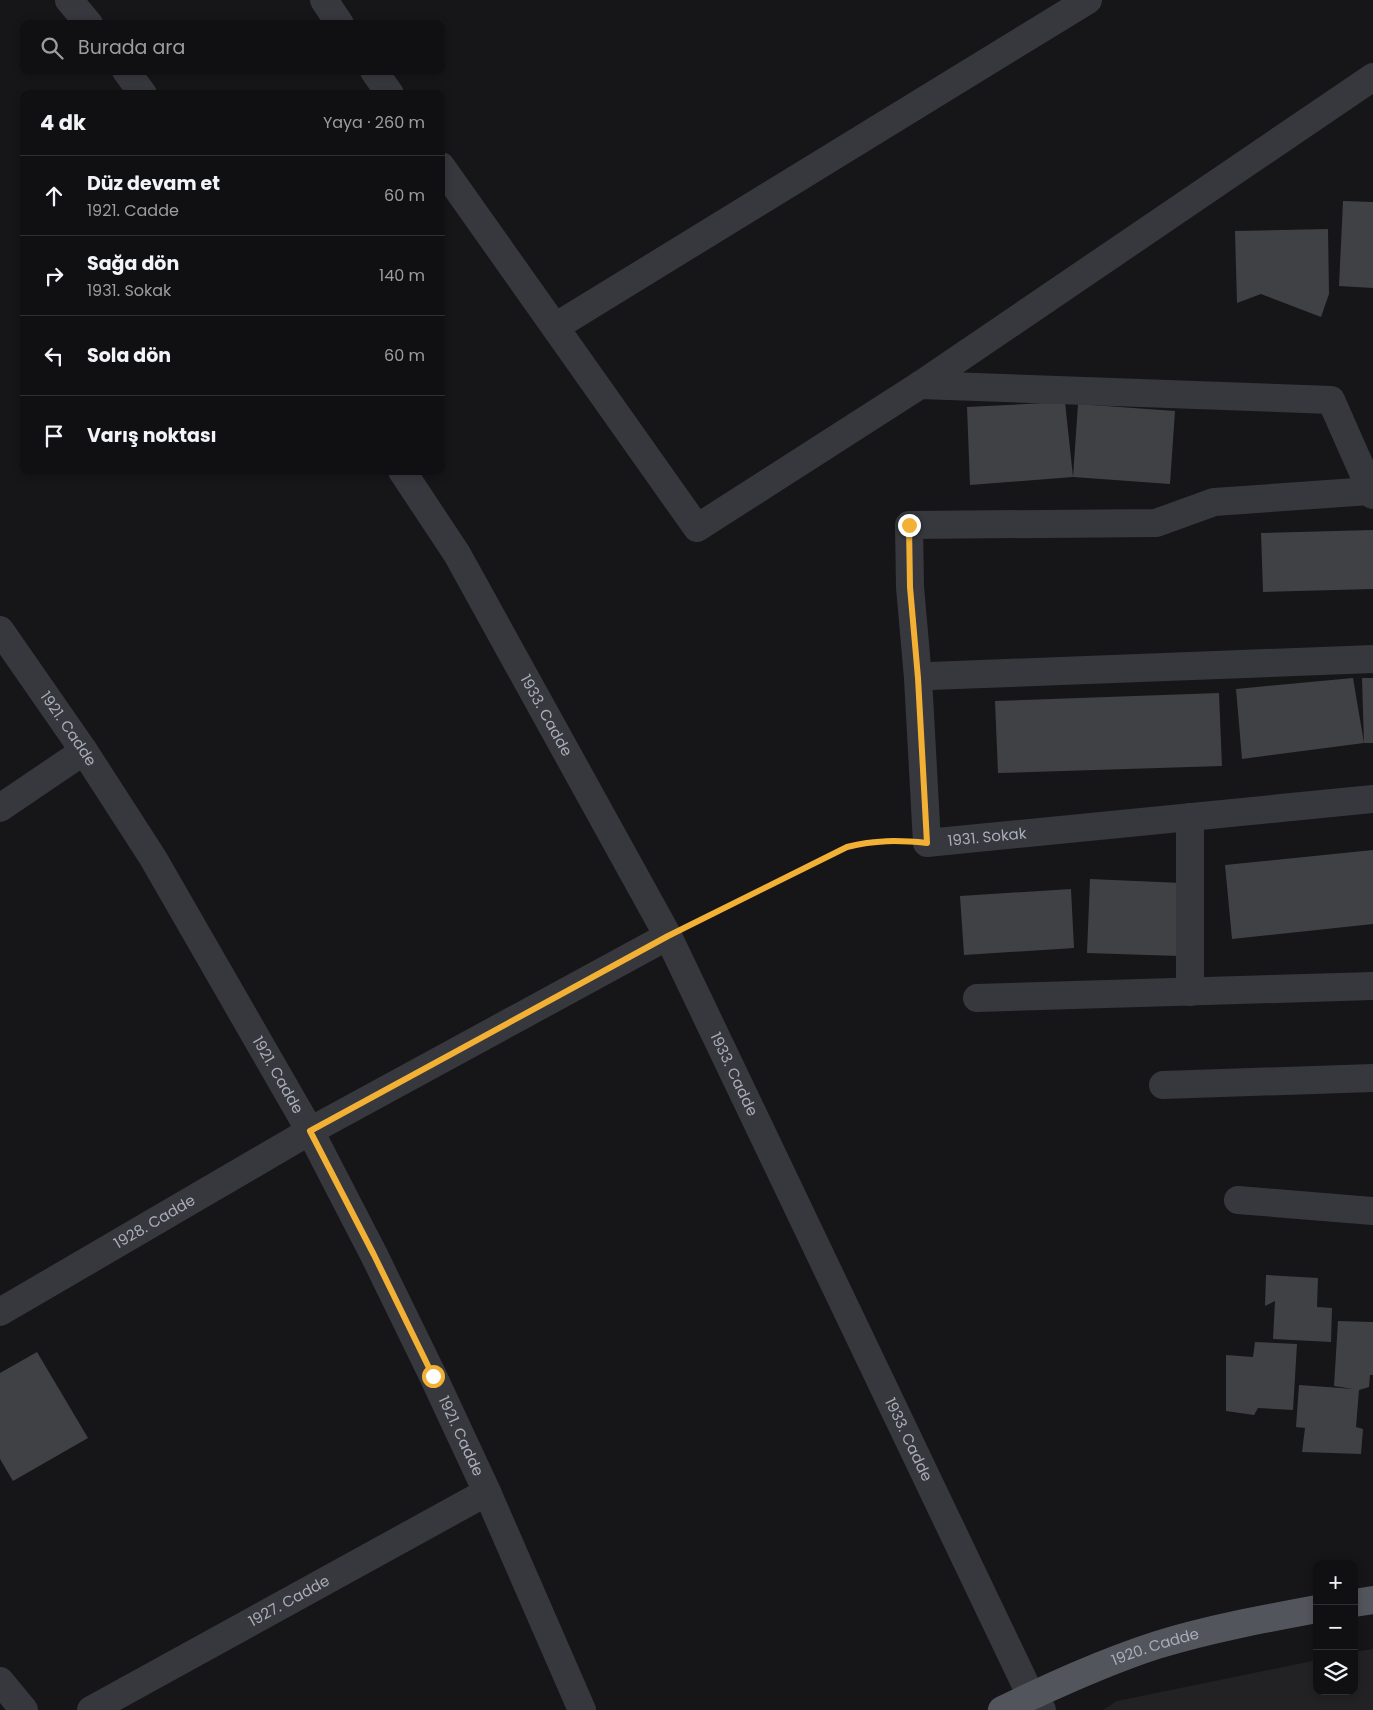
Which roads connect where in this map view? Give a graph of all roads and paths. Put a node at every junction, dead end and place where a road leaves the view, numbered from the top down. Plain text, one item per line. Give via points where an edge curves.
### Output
1 (70, 0) edge
2 (324, 0) edge
3 (1088, 0) edge
4 (86, 20) edge
5 (337, 20) edge
6 (129, 75) edge
7 (377, 75) edge
8 (1373, 77) edge
9 (140, 90) edge
10 (387, 90) edge
11 (445, 172) edge
12 (555, 327) junction
13 (920, 385) junction
14 (405, 475) edge
15 (1371, 493) edge
16 (0, 630) edge
17 (1373, 659) edge
18 (918, 678) junction
19 (84, 751) junction
20 (1373, 799) edge
21 (0, 808) edge
22 (1190, 817) junction
23 (927, 843) junction
24 (668, 936) junction
25 (1373, 986) edge
26 (1190, 992) junction
27 (977, 998) dead end
28 (1373, 1078) edge
29 (1163, 1084) dead end
30 (310, 1131) junction
31 (1238, 1200) dead end
32 (1373, 1211) edge
33 (0, 1312) edge
34 (487, 1492) junction
35 (1373, 1600) edge
36 (1358, 1602) edge
37 (1313, 1610) edge
38 (0, 1681) edge
39 (1036, 1703) edge
40 (24, 1710) edge
41 (91, 1710) edge
42 (582, 1710) edge
43 (1002, 1710) edge

1 - 4 street
2 - 5 street
3 - 12 street
6 - 9 street
7 - 10 street
8 - 13 street
11 - 12 street
12 - 13 street via 697,528
13 - 15 street via 1331,400
14 - 24 street, 1933. Cadde via 457,554
15 - 18 street via 1214,502 1156,523 909,525 910,587
16 - 19 street, 1921. Cadde
17 - 18 street
18 - 23 street
19 - 21 street
19 - 30 street, 1921. Cadde via 153,858
20 - 22 street, 1931. Sokak
22 - 23 street, 1931. Sokak
22 - 26 street
23 - 24 path, 1931. Sokak via 869,841 847,847
24 - 30 street
24 - 39 street, 1933. Cadde
25 - 26 street
26 - 27 street
28 - 29 street
30 - 33 street, 1928. Cadde
30 - 34 street, 1921. Cadde via 378,1264
31 - 32 street
34 - 41 street, 1927. Cadde
34 - 42 street, 1921. Cadde
35 - 36 main road
37 - 39 main road, 1920. Cadde via 1218,1628 1156,1646 1091,1670
38 - 40 street
39 - 43 main road, 1920. Cadde

